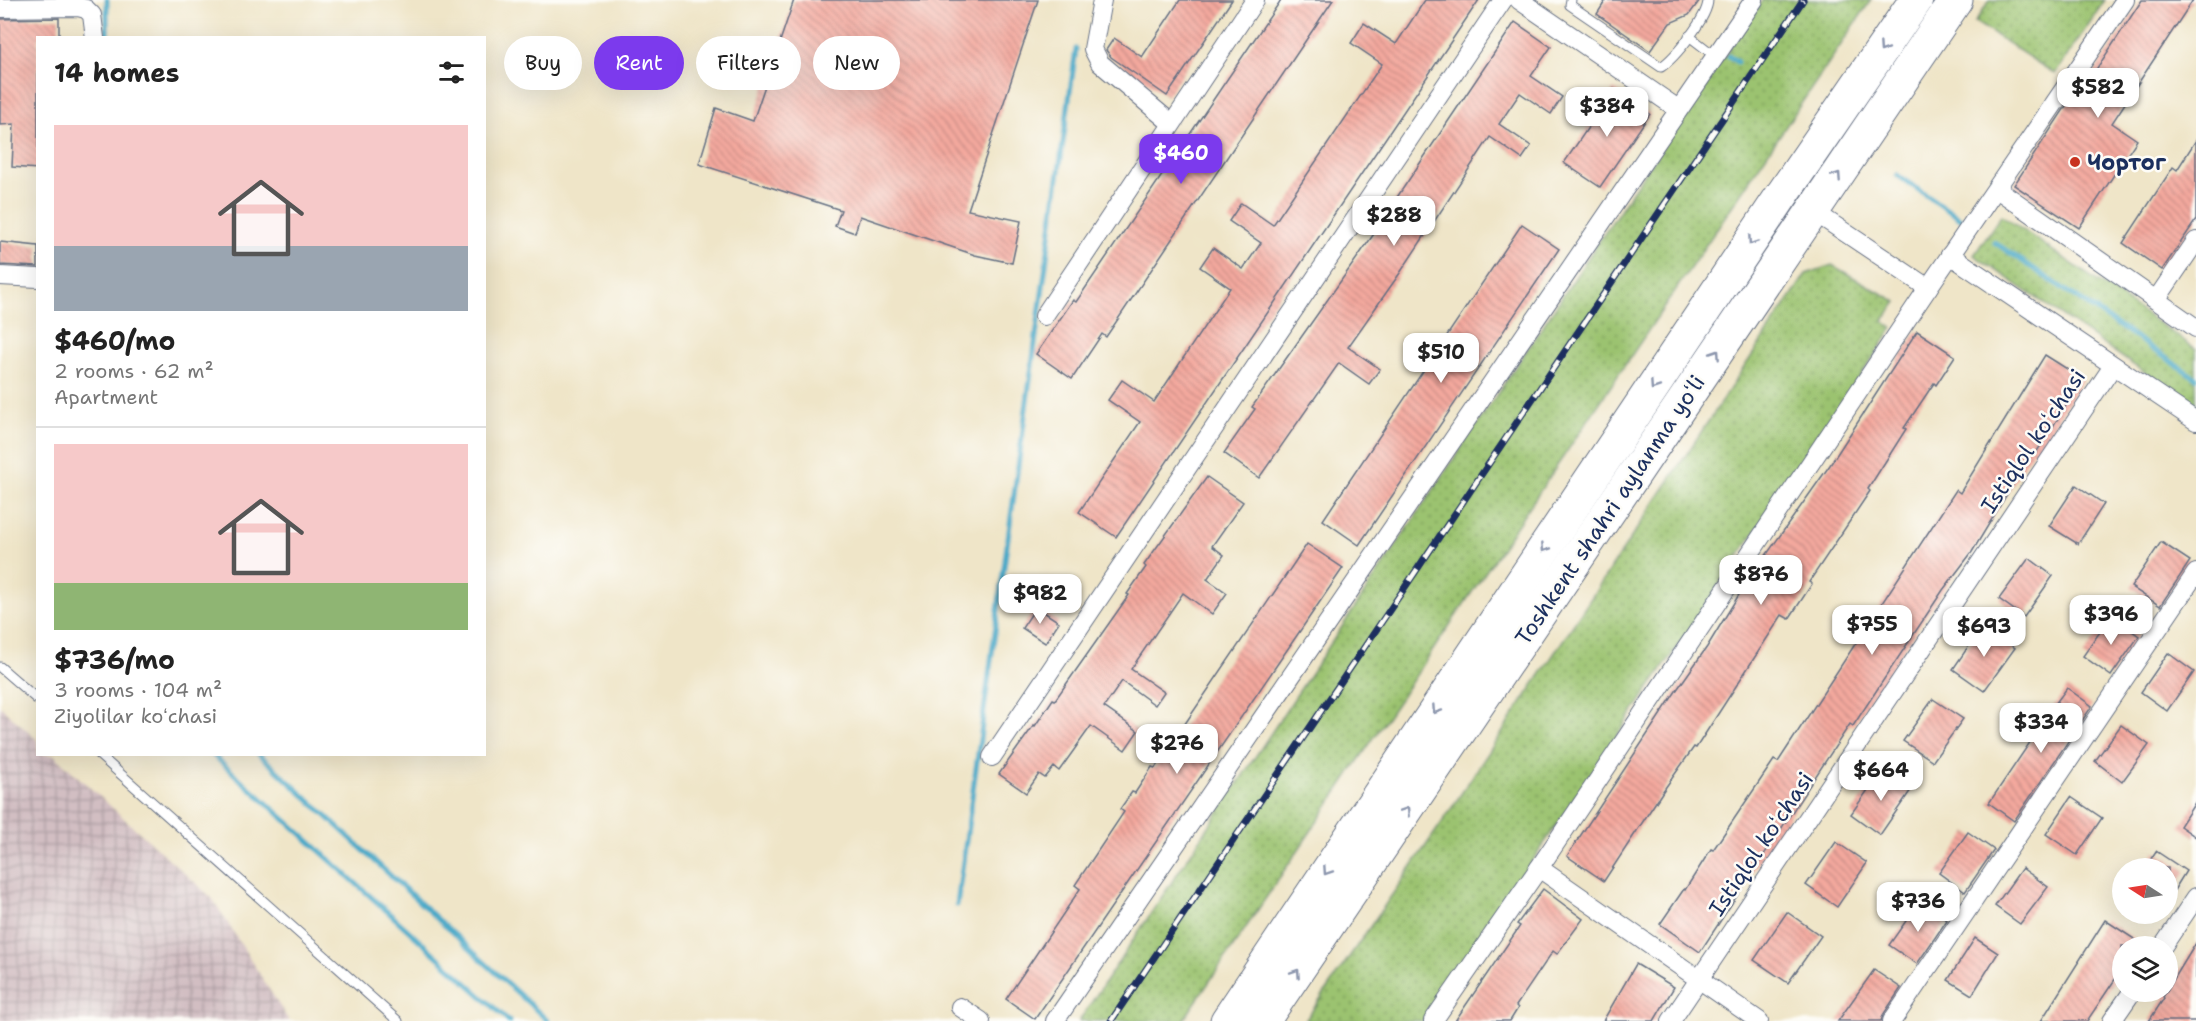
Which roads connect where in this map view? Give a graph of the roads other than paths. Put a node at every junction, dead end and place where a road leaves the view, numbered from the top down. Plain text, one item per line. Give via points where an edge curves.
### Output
1 (1102, 0) edge
2 (1255, 0) edge
3 (1503, 0) edge
4 (1520, 0) edge
5 (1571, 0) edge
6 (1708, 0) edge
7 (1754, 0) edge
8 (1916, 0) edge
9 (1956, 0) edge
10 (2125, 0) edge
11 (0, 8) edge
12 (94, 36) edge
13 (1689, 36) junction
14 (1715, 56) junction
15 (1678, 109) junction
16 (1171, 123) junction
17 (1997, 189) junction
18 (1784, 192) junction
19 (1813, 211) junction
20 (2196, 241) edge
21 (1950, 255) junction
22 (0, 276) edge
23 (36, 278) edge
24 (1928, 288) junction
25 (2156, 300) junction
26 (1044, 316) dead end
27 (2196, 328) edge
28 (2113, 366) junction
29 (2196, 421) edge
30 (2196, 573) edge
31 (0, 667) edge
32 (36, 698) edge
33 (100, 756) edge
34 (992, 757) dead end
35 (1539, 868) junction
36 (2196, 897) edge
37 (2170, 936) edge
38 (1699, 980) junction
39 (2125, 1002) edge
40 (960, 1007) dead end
41 (398, 1021) edge
42 (981, 1021) edge
43 (1054, 1021) edge
44 (1227, 1021) edge
45 (1263, 1021) edge
46 (1433, 1021) edge
47 (1671, 1021) edge
48 (1759, 1021) edge
49 (1892, 1021) edge
50 (2112, 1021) edge

1 - 16 street via 1093,49 1100,63
2 - 16 street
3 - 34 street
4 - 15 street
5 - 13 lane via 1570,5 1661,67
6 - 13 lane
7 - 14 street
8 -> 18 highway, Toshkent shahri aylanma yoʻli
19 -> 9 highway, Toshkent shahri aylanma yoʻli
10 - 17 street
11 - 12 street via 87,9 92,15
13 - 14 lane
14 - 15 street
15 - 43 street
16 - 26 street
17 - 21 street
17 - 25 street
18 - 19 highway via 1793,208
18 -> 44 highway, Toshkent shahri aylanma yoʻli
19 - 24 street
45 -> 19 highway, Toshkent shahri aylanma yoʻli
20 - 25 street
21 - 24 street
21 - 28 street
22 - 23 street
24 - 35 street
25 - 27 street
28 - 29 street
28 - 38 street, Istiqlol koʻchasi
30 - 49 street
31 - 32 lane
33 - 41 lane
35 - 38 street
35 - 46 street
36 - 37 street
38 - 47 street, Istiqlol koʻchasi
38 - 48 street
39 - 50 street
40 - 42 street

